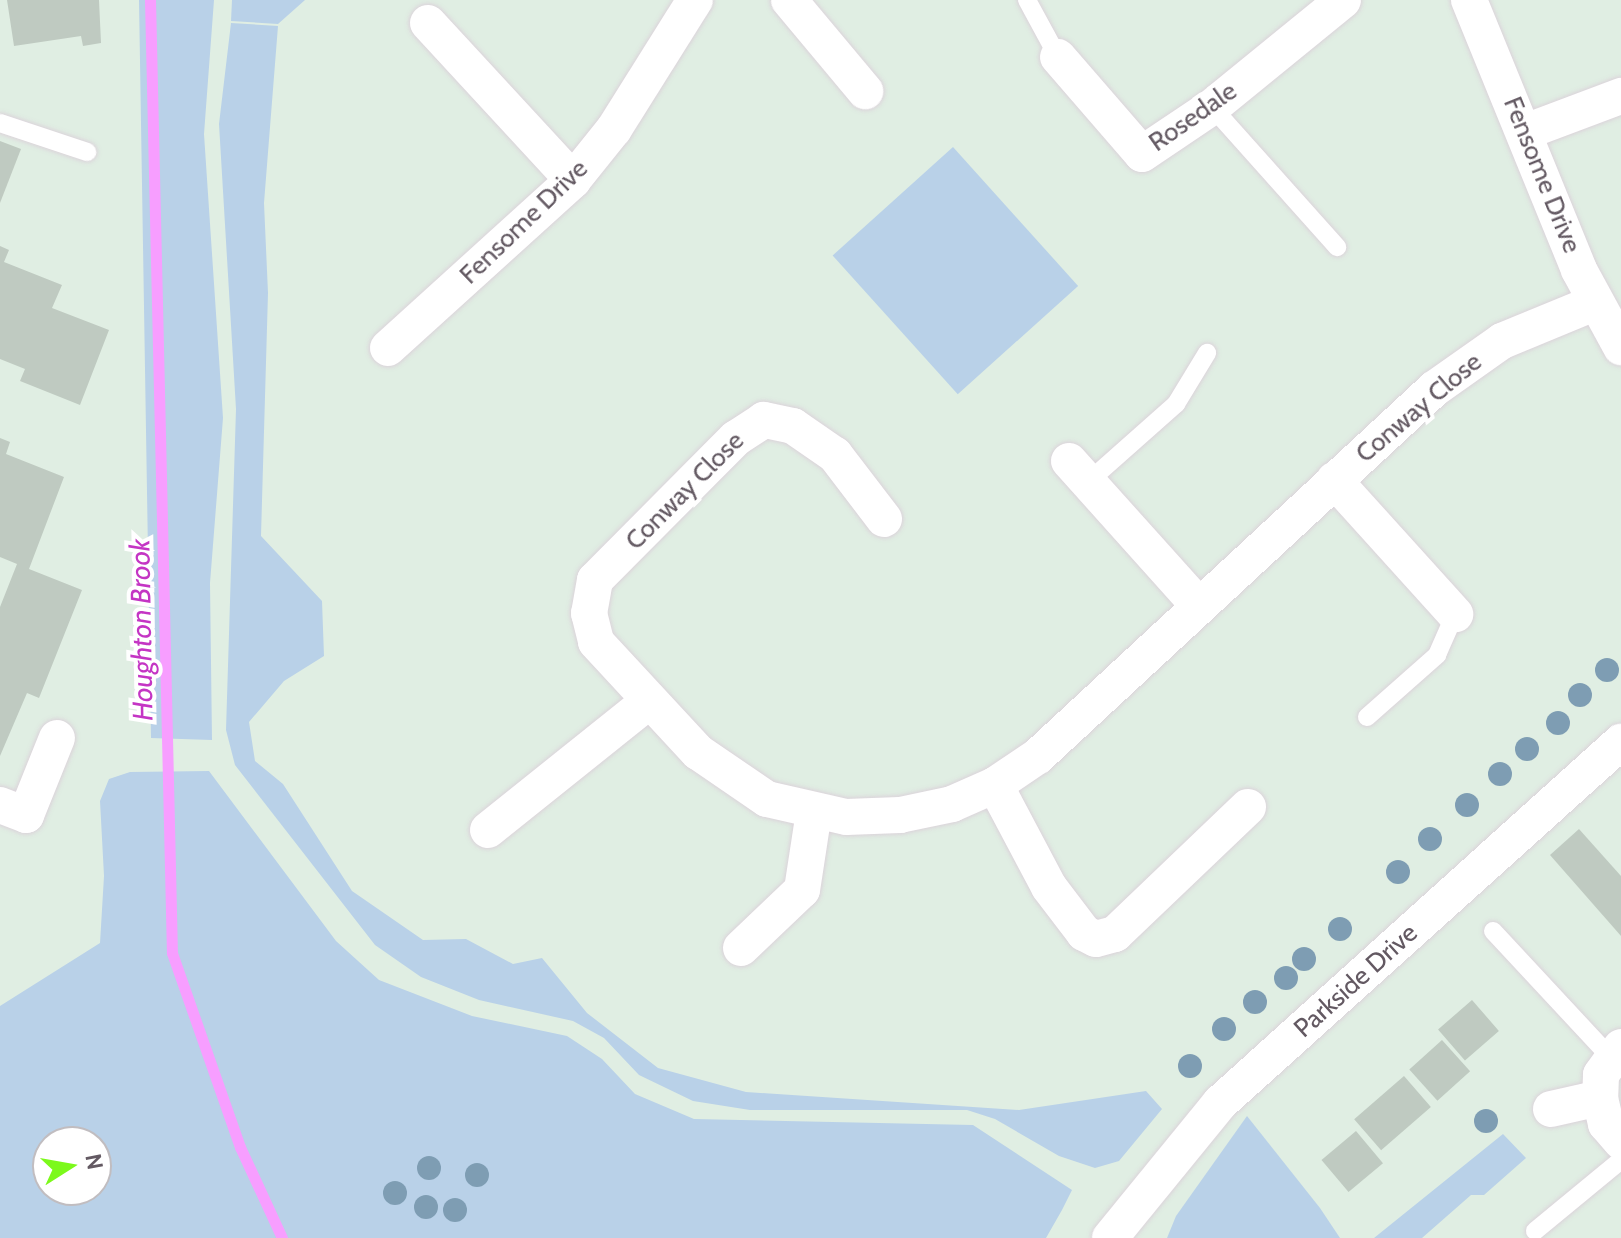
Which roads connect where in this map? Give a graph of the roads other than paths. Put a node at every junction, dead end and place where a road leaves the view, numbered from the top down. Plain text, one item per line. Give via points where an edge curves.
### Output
1 (695, 0) edge
2 (789, 0) edge
3 (1027, 0) edge
4 (1343, 0) edge
5 (1469, 0) edge
6 (428, 23) dead end
7 (1058, 57) joint
8 (865, 91) dead end
9 (1621, 96) edge
10 (1212, 107) junction
11 (0, 123) edge
12 (1525, 132) junction
13 (87, 152) dead end
14 (573, 180) junction
15 (1337, 247) dead end
16 (1594, 303) junction
17 (1621, 347) edge
18 (388, 348) dead end
19 (1207, 353) dead end
20 (1078, 471) joint
21 (1334, 480) junction
22 (884, 519) dead end
23 (1199, 606) junction
24 (1455, 614) joint
25 (649, 701) junction
26 (1367, 717) dead end
27 (57, 738) dead end
28 (1621, 742) edge
29 (995, 785) junction
30 (0, 805) edge
31 (1248, 807) dead end
32 (814, 812) junction
33 (488, 830) dead end
34 (1493, 931) dead end
35 (741, 948) dead end
36 (1616, 1052) edge
37 (1600, 1098) junction
38 (1551, 1109) dead end
39 (1621, 1141) edge
40 (1621, 1160) edge
41 (1535, 1231) dead end
42 (1110, 1238) edge

1 - 14 street, Fensome Drive via 614,129
2 - 8 street
3 - 7 lane
4 - 10 street, Rosedale
5 - 12 street, Fensome Drive
6 - 14 street
7 - 10 street, Rosedale via 1142,154
9 - 12 street
10 - 15 lane
11 - 13 lane
12 - 16 street, Fensome Drive
14 - 18 street, Fensome Drive
16 - 17 street, Fensome Drive
16 - 21 street, Conway Close via 1502,341 1434,389
19 - 20 lane via 1176,404
20 - 23 street
21 - 23 street, Conway Close
21 - 24 street, Conway Close
22 - 25 street, Conway Close via 835,455 811,437 778,421 750,427 595,580 589,597 596,642
23 - 29 street, Conway Close via 1049,747
24 - 26 lane via 1437,655
25 - 32 street, Conway Close via 698,752 755,791
25 - 33 street
27 - 30 street via 26,815
28 - 42 street, Parkside Drive via 1220,1103
29 - 31 street via 1049,887 1084,933 1096,939 1115,934
29 - 32 street, Conway Close via 952,804 900,815
32 - 35 street via 802,890
34 - 36 lane
36 - 37 street via 1601,1075
37 - 38 street
37 - 39 street via 1606,1124
40 - 41 lane

